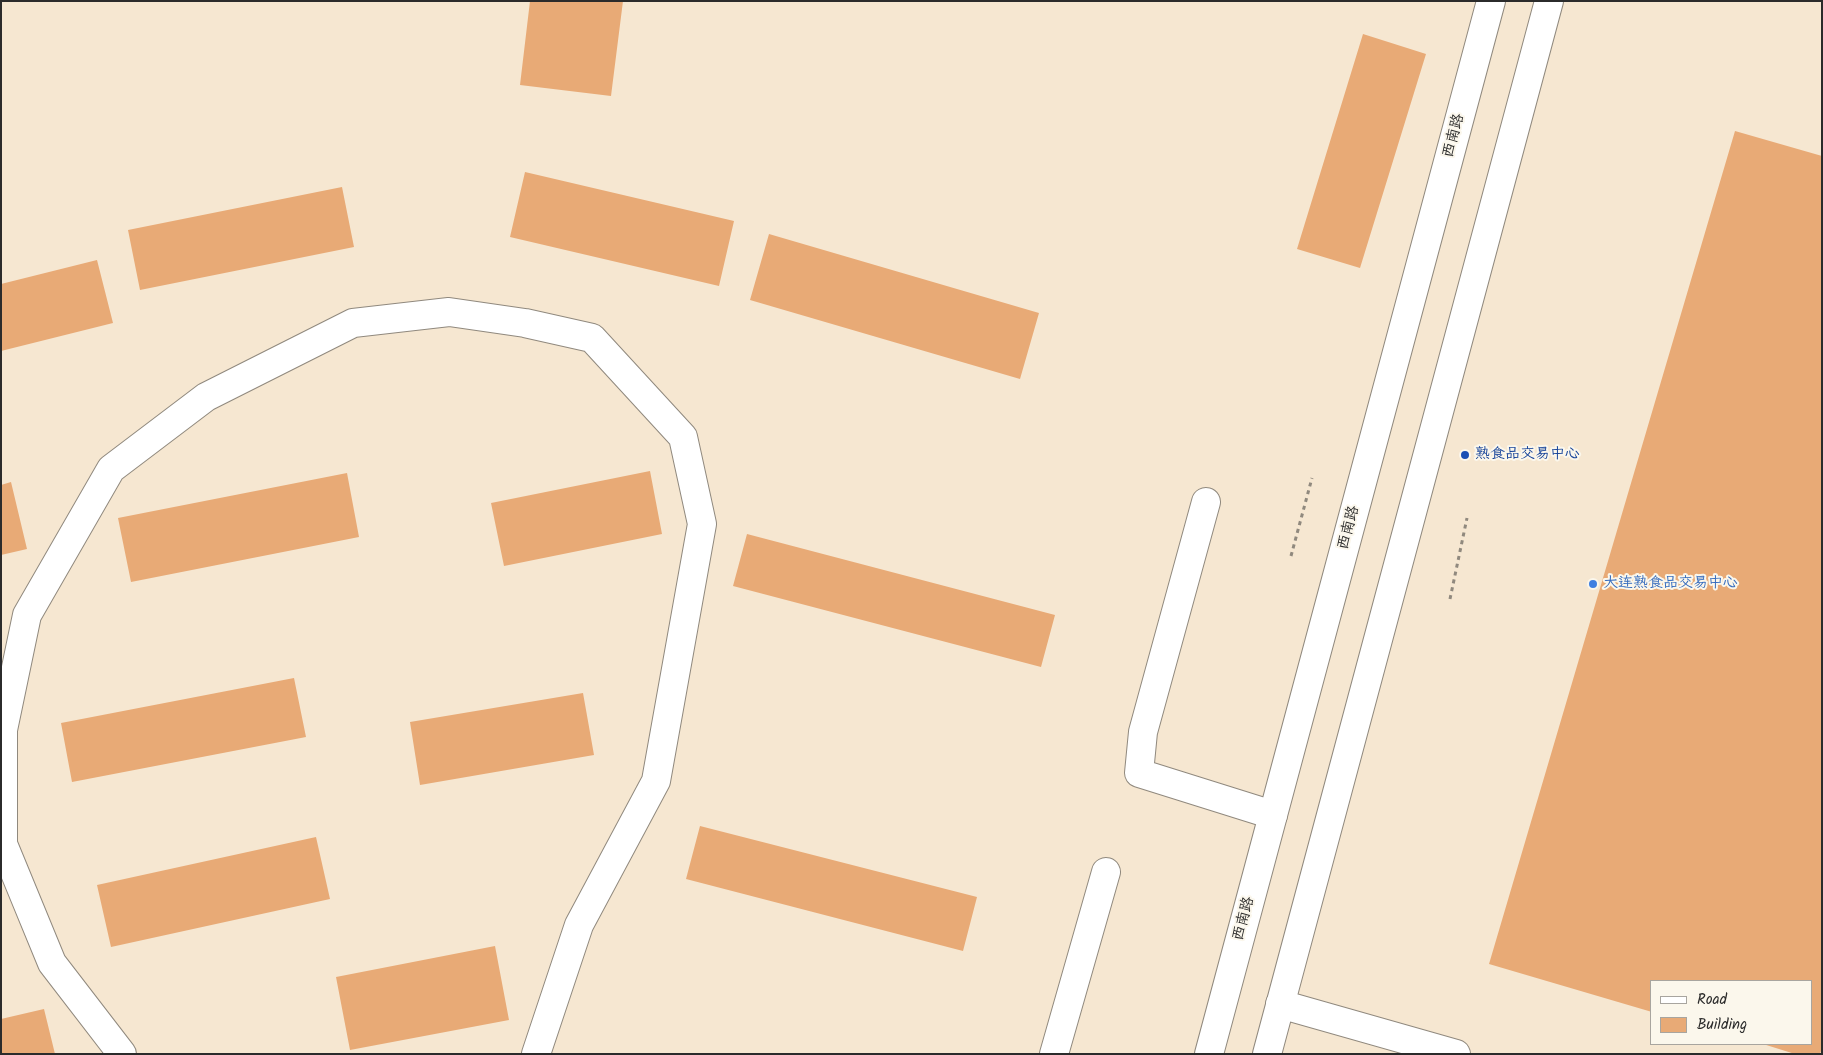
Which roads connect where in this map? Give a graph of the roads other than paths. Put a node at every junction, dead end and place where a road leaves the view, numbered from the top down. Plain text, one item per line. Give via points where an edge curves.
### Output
1 (1491, 1) edge
2 (1550, 1) edge
3 (1206, 502) dead end
4 (1273, 815) junction
5 (1106, 872) dead end
6 (1280, 1004) junction
7 (122, 1054) edge
8 (536, 1054) edge
9 (1054, 1054) edge
10 (1209, 1054) edge
11 (1267, 1054) edge
12 (1456, 1054) edge

1 - 4 street, 西南路
2 - 6 street
3 - 4 street via 1144,732 1139,773
4 - 10 street, 西南路
5 - 9 street
6 - 11 street
6 - 12 street
7 - 8 street via 52,963 3,844 3,730 26,614 111,469 206,397 353,323 449,312 524,323 592,338 683,437 702,524 656,781 580,925

